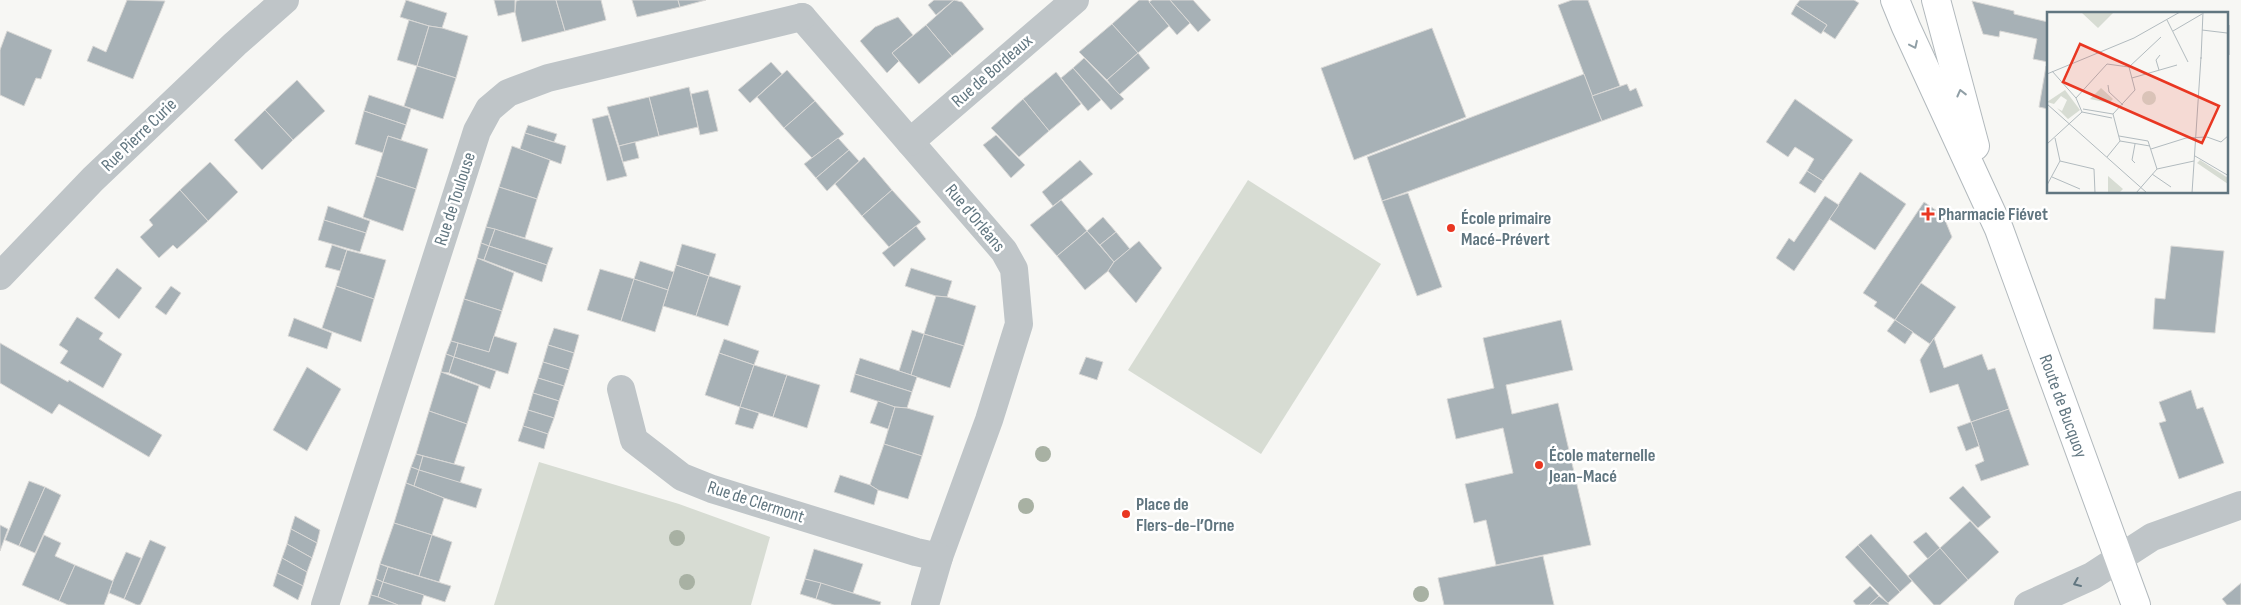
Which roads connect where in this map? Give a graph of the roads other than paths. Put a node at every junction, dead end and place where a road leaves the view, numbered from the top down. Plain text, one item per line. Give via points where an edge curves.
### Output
1 (285, 0) edge
2 (1075, 0) edge
3 (1895, 0) edge
4 (1936, 0) edge
5 (805, 9) edge
6 (910, 142) junction
7 (1991, 208) junction
8 (0, 276) edge
9 (621, 390) dead end
10 (2241, 505) edge
11 (939, 557) junction
12 (2119, 559) junction
13 (325, 605) edge
14 (925, 605) edge
15 (2028, 605) edge
16 (2136, 605) edge

1 - 8 street, Rue Pierre Curie via 93,179
2 - 6 street, Rue de Bordeaux
3 -> 7 main road, Route de Bucquoy
7 -> 4 main road, Route de Bucquoy
5 - 6 street, Rue d'Orléans
5 - 13 street, Rue de Toulouse via 548,78 508,93 489,108 474,140
6 - 11 street, Rue d'Orléans via 1004,251 1014,269 1019,324 989,420
7 - 12 main road, Route de Bucquoy
9 - 11 street, Rue de Clermont via 634,440 682,476 712,489
10 - 12 street via 2152,537
11 - 14 street, Rue d'Orléans
12 -> 15 street via 2092,576
12 - 16 main road, Route de Bucquoy

